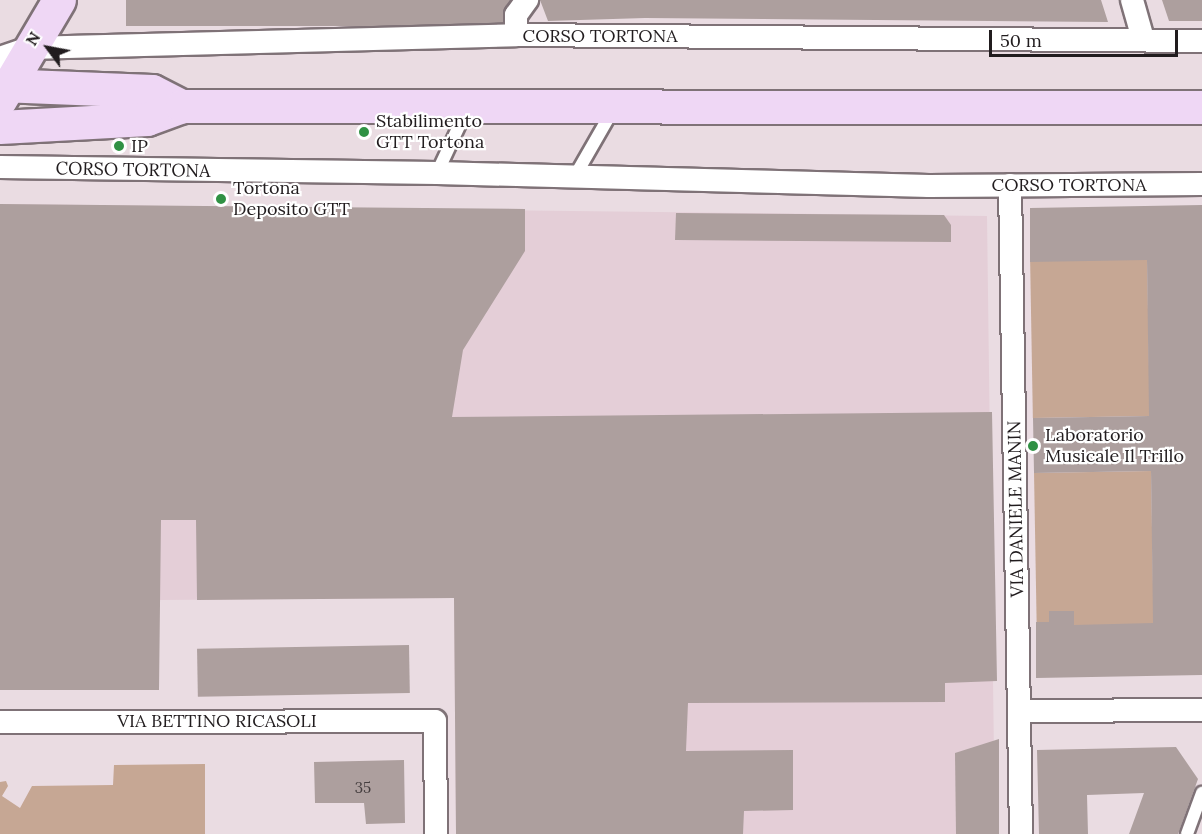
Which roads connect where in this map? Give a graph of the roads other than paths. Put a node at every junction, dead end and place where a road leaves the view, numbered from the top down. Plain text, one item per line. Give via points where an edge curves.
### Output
1 (59, 0) edge
2 (527, 0) edge
3 (1132, 0) edge
4 (516, 35) junction
5 (1143, 39) junction
6 (1202, 41) edge
7 (7, 76) edge
8 (469, 105) junction
9 (615, 105) junction
10 (182, 106) junction
11 (1202, 107) edge
12 (0, 127) edge
13 (0, 167) edge
14 (437, 173) junction
15 (575, 176) junction
16 (1202, 184) edge
17 (1010, 185) junction
18 (1202, 710) edge
19 (1020, 711) junction
20 (0, 722) edge
21 (1202, 793) edge
22 (436, 834) edge
23 (1021, 834) edge
24 (1187, 834) edge

1 - 7 main road
2 - 4 street via 516,15
3 - 5 street
4 - 5 street, CORSO TORTONA
4 - 7 street, CORSO TORTONA
5 - 6 street, CORSO TORTONA
7 - 10 main road via 152,91
8 - 9 main road
8 - 10 main road
8 - 14 lane
9 - 11 main road
9 - 15 lane
10 - 12 main road via 147,119
13 - 14 street, CORSO TORTONA
14 - 15 street, CORSO TORTONA
15 - 17 street, CORSO TORTONA
16 - 17 street, CORSO TORTONA
17 - 19 street, VIA DANIELE MANIN
18 - 19 street
19 - 23 street, VIA DANIELE MANIN
20 - 22 street, VIA BETTINO RICASOLI via 435,721
21 - 24 lane

